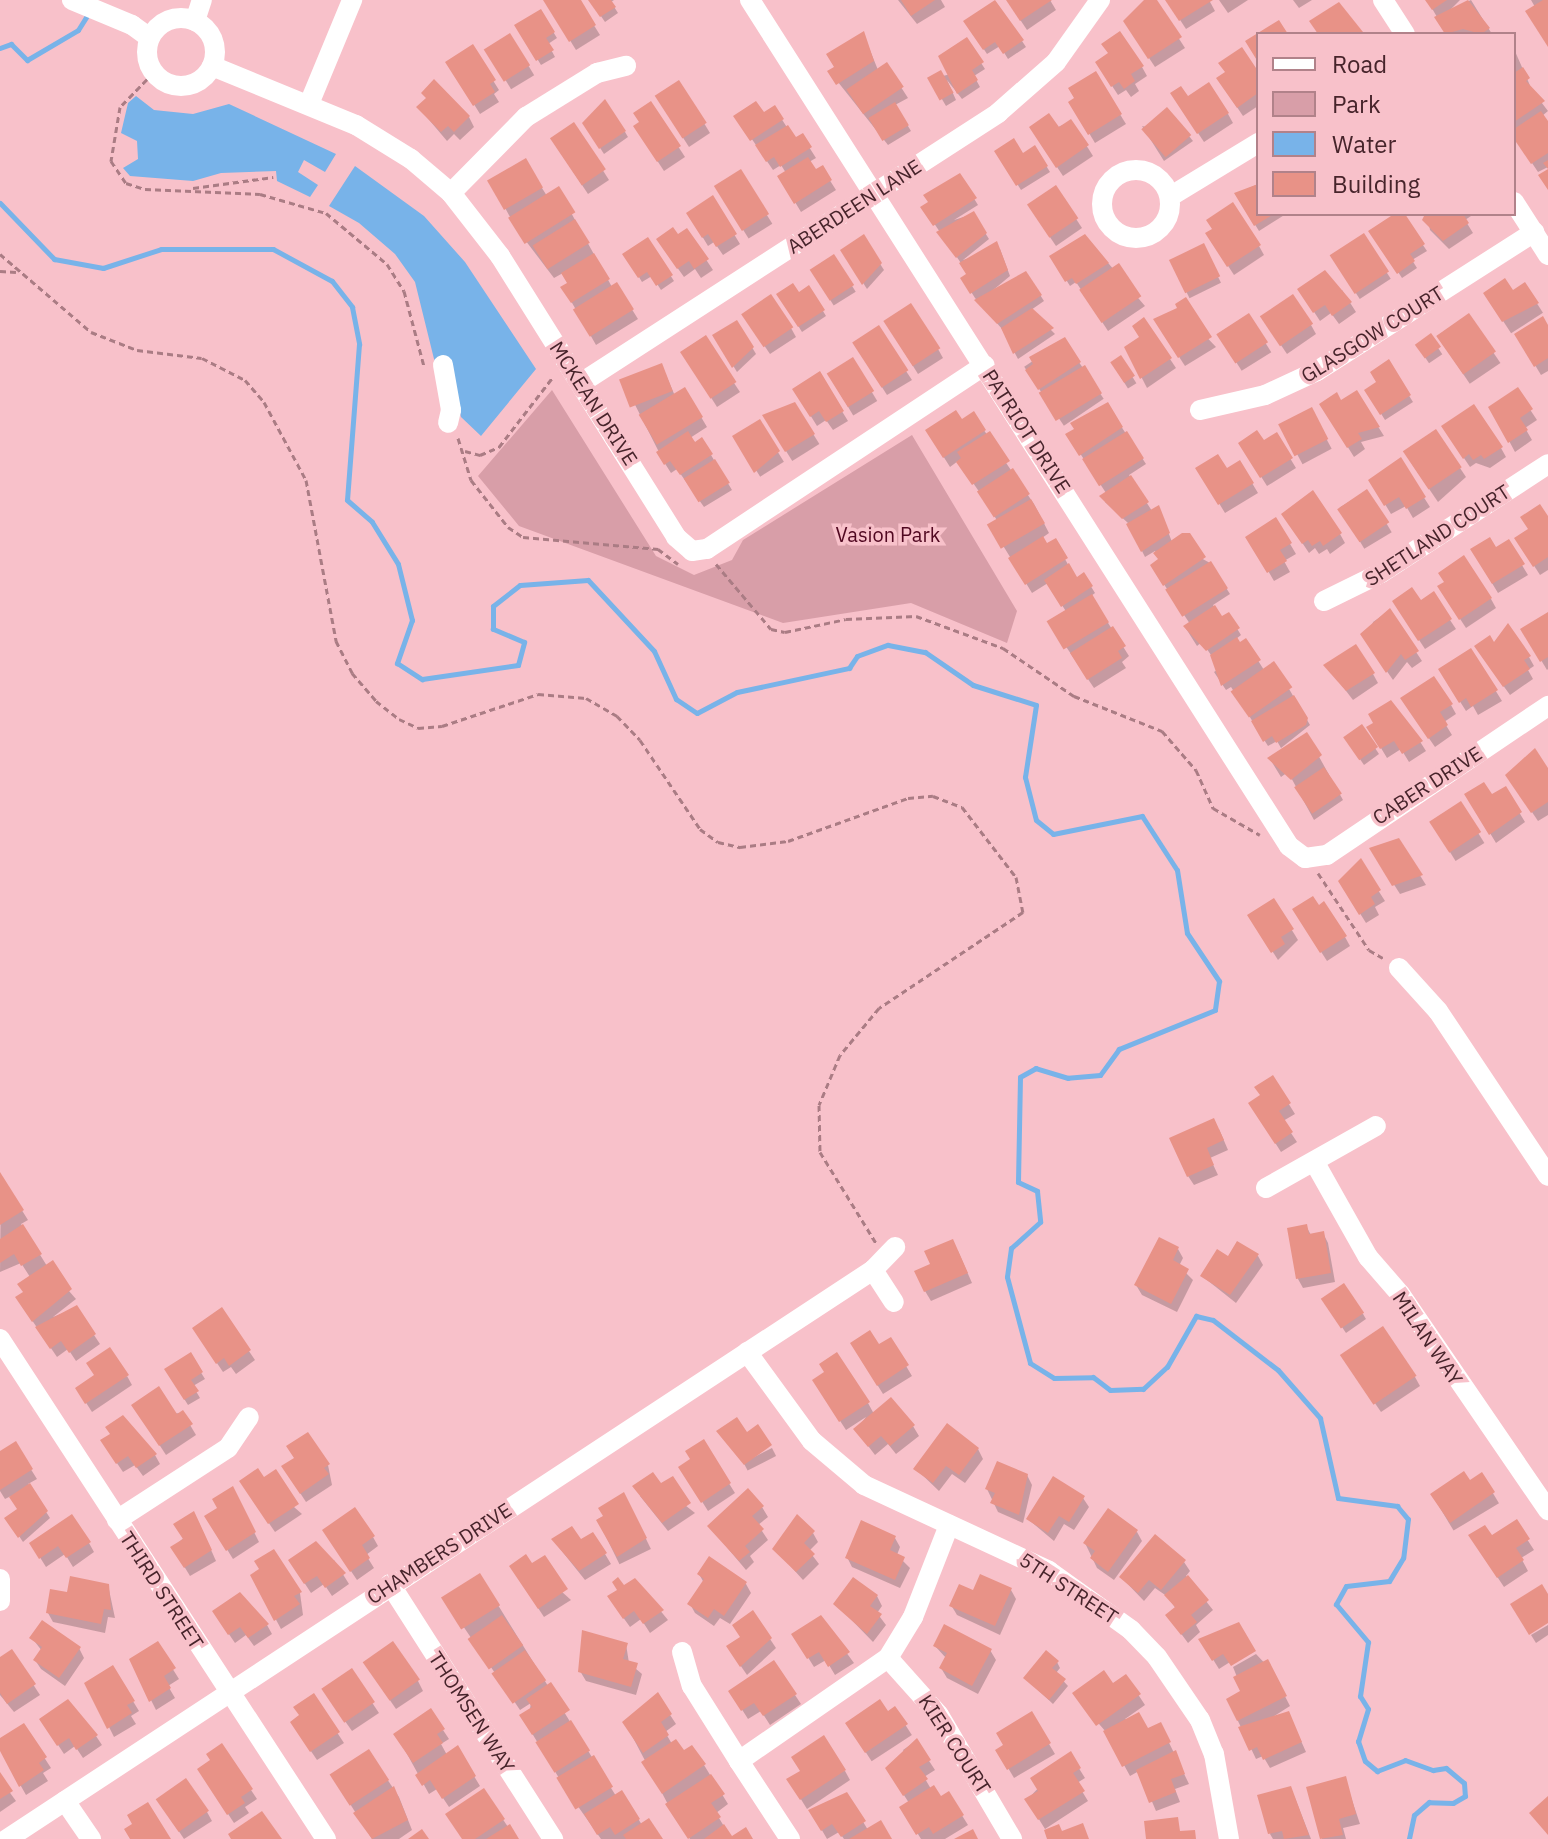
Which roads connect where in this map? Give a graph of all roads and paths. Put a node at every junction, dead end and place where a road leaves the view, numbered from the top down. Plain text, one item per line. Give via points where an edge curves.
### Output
1 (202, 0) edge
2 (750, 0) edge
3 (1100, 0) edge
4 (1383, 0) edge
5 (74, 1) edge
6 (348, 8) edge
7 (195, 21) junction
8 (1404, 32) edge
9 (150, 38) junction
10 (212, 66) junction
11 (626, 66) dead end
12 (154, 72) junction
13 (309, 104) junction
14 (1256, 144) edge
15 (273, 177) dead end
16 (189, 189) junction
17 (451, 193) junction
18 (874, 193) junction
19 (1171, 196) dead end
20 (1516, 205) edge
21 (1534, 232) junction
22 (0, 254) edge
23 (1548, 255) edge
24 (0, 271) edge
25 (19, 272) junction
26 (985, 365) junction
27 (435, 370) joint
28 (576, 374) junction
29 (1200, 410) dead end
30 (448, 423) joint
31 (465, 451) junction
32 (1548, 464) edge
33 (680, 566) dead end
34 (708, 566) dead end
35 (1324, 601) dead end
36 (1548, 706) edge
37 (1297, 852) junction
38 (1399, 968) joint
39 (1376, 1126) dead end
40 (1315, 1163) junction
41 (1548, 1176) edge
42 (1266, 1188) dead end
43 (884, 1257) junction
44 (894, 1302) dead end
45 (0, 1339) edge
46 (747, 1352) junction
47 (249, 1417) dead end
48 (1548, 1510) edge
49 (117, 1520) junction
50 (949, 1525) junction
51 (0, 1579) edge
52 (390, 1584) junction
53 (0, 1601) edge
54 (682, 1652) dead end
55 (888, 1658) junction
56 (228, 1691) junction
57 (739, 1761) junction
58 (65, 1801) junction
59 (7, 1839) edge
60 (91, 1839) edge
61 (326, 1839) edge
62 (553, 1839) edge
63 (790, 1839) edge
64 (1012, 1839) edge
65 (1229, 1839) edge

1 - 7 street
2 - 18 street, PATRIOT DRIVE
3 - 18 street, ABERDEEN LANE via 1029,90
4 - 8 street
5 - 9 street
6 - 13 street
7 - 9 street via 169,20
7 - 10 street via 212,40
9 - 12 street via 147,55
10 - 12 street via 201,80 184,86 167,83
10 - 13 street, MCKEAN DRIVE
11 - 17 street via 597,73 526,117
12 - 16 path via 124,98 111,161 126,183 145,189
13 - 17 street, MCKEAN DRIVE via 385,141
14 - 19 street
15 - 16 path
16 - 27 path via 260,194 302,204 353,233 387,264 404,291
17 - 28 street, MCKEAN DRIVE via 500,256
18 - 26 street, PATRIOT DRIVE
18 - 28 street, ABERDEEN LANE
20 - 21 street
21 - 23 street
21 - 29 street, GLASGOW COURT via 1317,371 1265,395
22 - 25 path
24 - 25 path
25 - 43 path via 91,332 137,350 202,358 245,380 264,402 306,480 336,641 360,682 399,719 418,728 442,726 538,694 586,698 617,716 640,740 700,829 718,842 740,847 788,841 908,798 933,796 962,807 1016,877 1023,912 879,1008 840,1055 819,1105 820,1152
26 - 28 street, MCKEAN DRIVE via 707,549 692,551 676,537
26 - 37 street, PATRIOT DRIVE
27 - 30 street via 451,410
28 - 31 path via 554,375 499,447 480,455
30 - 31 path
31 - 33 path via 471,480 508,527 523,537 658,549
32 - 35 street, SHETLAND COURT via 1381,573
34 - 37 path via 718,563 771,629 785,632 846,619 916,616 1003,648 1074,696 1162,731 1196,770 1213,808
36 - 37 street, CABER DRIVE via 1327,855
37 - 38 path via 1369,950
38 - 41 street via 1438,1011
39 - 40 street
40 - 42 street
40 - 48 street, MILAN WAY via 1368,1257 1400,1294
43 - 44 street
43 - 46 street, CHAMBERS DRIVE
45 - 49 street, THIRD STREET
46 - 50 street, 5TH STREET via 787,1410 837,1465 898,1504
46 - 52 street, CHAMBERS DRIVE
47 - 49 street via 228,1448
49 - 56 street, THIRD STREET
50 - 55 street via 913,1617
50 - 65 street, 5TH STREET via 1049,1571 1131,1630 1157,1657 1193,1709 1214,1754
51 - 53 street
52 - 56 street, CHAMBERS DRIVE
52 - 62 street, THOMSEN WAY
54 - 57 street via 692,1686
55 - 57 street
55 - 64 street, KIER COURT via 939,1715
56 - 58 street, CHAMBERS DRIVE
56 - 61 street, THIRD STREET
57 - 63 street
58 - 59 street, CHAMBERS DRIVE
58 - 60 street

